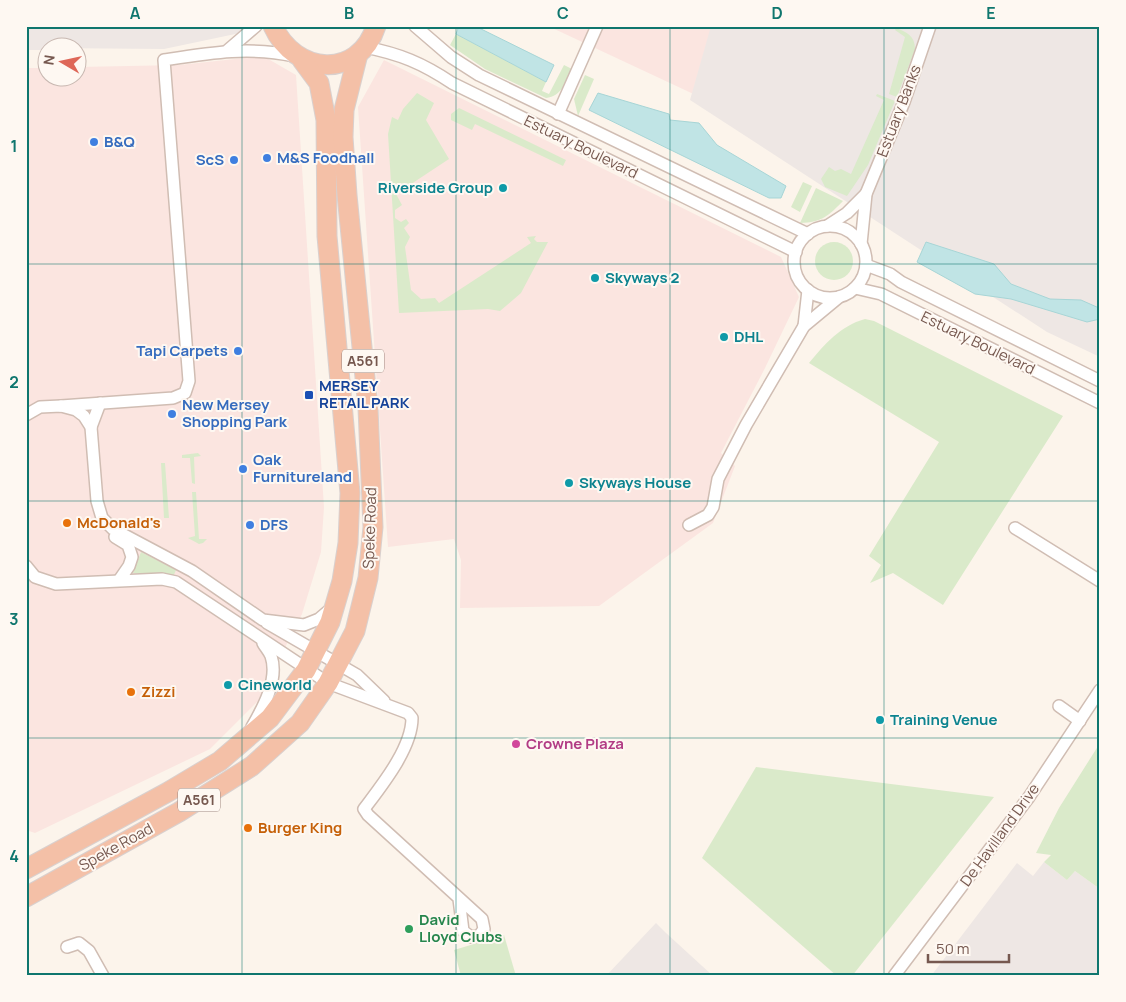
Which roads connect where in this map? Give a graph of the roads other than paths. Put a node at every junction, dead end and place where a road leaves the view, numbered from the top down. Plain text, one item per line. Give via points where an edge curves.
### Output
1 (256, 26) edge
2 (274, 26) edge
3 (376, 26) edge
4 (415, 26) edge
5 (597, 26) edge
6 (930, 26) edge
7 (228, 50) junction
8 (361, 51) junction
9 (298, 58) junction
10 (558, 114) junction
11 (866, 194) junction
12 (827, 226) junction
13 (808, 234) junction
14 (862, 244) junction
15 (796, 252) junction
16 (866, 265) junction
17 (855, 288) junction
18 (808, 290) junction
19 (839, 297) junction
20 (804, 326) junction
21 (1100, 381) edge
22 (100, 403) junction
23 (1100, 403) edge
24 (61, 406) junction
25 (26, 415) edge
26 (91, 427) junction
27 (689, 524) dead end
28 (113, 528) junction
29 (1014, 528) dead end
30 (26, 566) edge
31 (120, 580) junction
32 (1100, 581) edge
33 (335, 606) junction
34 (263, 620) junction
35 (259, 637) junction
36 (348, 644) junction
37 (316, 652) junction
38 (338, 664) junction
39 (306, 670) junction
40 (357, 675) junction
41 (328, 683) junction
42 (1100, 690) edge
43 (387, 704) junction
44 (1059, 706) dead end
45 (1080, 721) junction
46 (247, 738) junction
47 (26, 869) edge
48 (26, 897) edge
49 (459, 899) dead end
50 (67, 947) dead end
51 (103, 976) edge
52 (894, 976) edge

1 - 7 street
2 - 9 highway, A561 via 282,43
3 - 8 highway, A561
4 - 10 street, Estuary Boulevard via 451,57 479,75
5 - 10 street
6 - 11 street, Estuary Banks via 904,102
7 - 9 street via 274,51
7 - 22 street via 164,60 188,381 185,393 173,398
8 - 9 highway via 331,65
8 - 15 street, Estuary Boulevard via 393,52 423,64 452,83
8 - 36 highway, Speke Road / A561 via 344,110 343,137 368,408 373,527 368,578 355,631
9 - 33 highway, Speke Road / A561 via 319,83 326,120 327,236 350,493 348,543
10 - 13 street, Estuary Boulevard
11 - 12 street, Estuary Banks via 847,213
11 - 14 street, Estuary Banks
12 - 13 street
12 - 14 street via 846,230
13 - 15 street
14 - 16 street
15 - 18 street via 797,276
16 - 17 street
16 - 21 street, Estuary Boulevard via 890,274
17 - 19 street
17 - 23 street, Estuary Boulevard via 881,294
18 - 19 street via 821,297
18 - 20 street
19 - 20 street
20 - 27 street via 718,479 708,515
22 - 24 street
22 - 26 street
24 - 25 street via 40,407
24 - 26 street via 76,410
26 - 28 street via 97,501 102,518
28 - 31 street via 114,537 128,546 132,557
28 - 34 street via 192,571
29 - 32 street
30 - 31 street via 35,577 56,584
31 - 35 street via 176,582
33 - 34 street via 319,619 304,625
33 - 37 highway, Speke Road / A561
34 - 37 street
35 - 39 street
35 - 46 street via 272,657 272,676 264,706
36 - 38 highway, Speke Road / A561
36 - 40 street via 348,660
37 - 38 street
37 - 39 highway, Speke Road / A561
38 - 40 street
38 - 41 highway, Speke Road / A561
39 - 41 street
39 - 46 highway, Speke Road / A561 via 270,718
40 - 43 street
41 - 43 street
41 - 48 highway, Speke Road / A561 via 300,723 252,766 179,812
42 - 45 street, De Havilland Drive
43 - 49 street via 408,713 412,725 391,771 364,809
44 - 45 street
45 - 52 street, De Havilland Drive via 1030,797
46 - 47 highway, Speke Road / A561 via 220,760 168,792
50 - 51 street via 79,943 85,947

